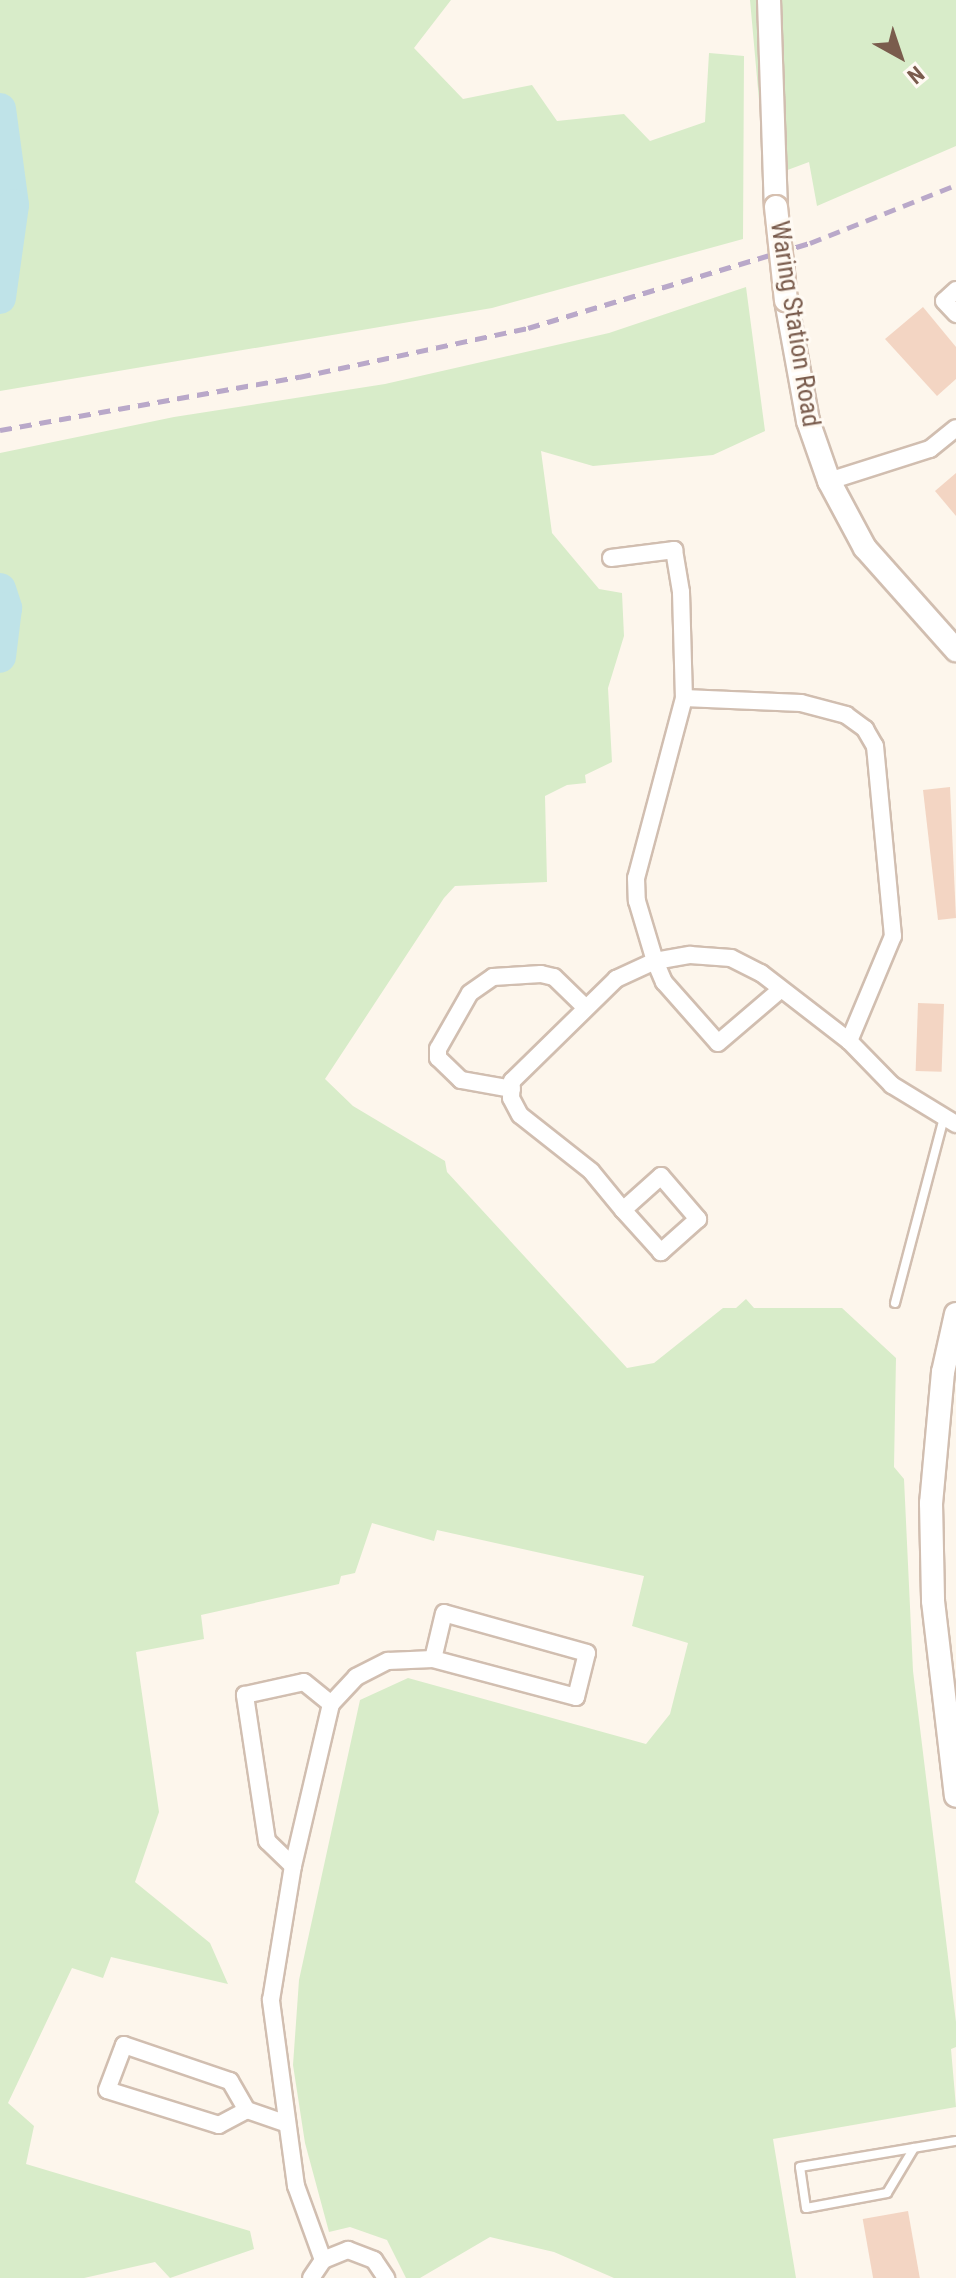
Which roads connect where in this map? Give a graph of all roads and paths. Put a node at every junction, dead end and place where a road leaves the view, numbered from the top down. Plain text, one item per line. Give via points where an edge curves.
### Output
1 (769, 0) edge
2 (956, 290) edge
3 (956, 314) edge
4 (956, 428) edge
5 (829, 481) junction
6 (611, 558) dead end
7 (956, 650) edge
8 (684, 698) junction
9 (655, 961) junction
10 (780, 990) junction
11 (585, 1007) junction
12 (849, 1041) junction
13 (512, 1089) junction
14 (950, 1122) edge
15 (623, 1210) junction
16 (895, 1303) dead end
17 (956, 1314) edge
18 (433, 1659) junction
19 (331, 1704) junction
20 (956, 1795) edge
21 (293, 1866) junction
22 (247, 2110) junction
23 (284, 2123) junction
24 (956, 2141) edge
25 (914, 2148) junction
26 (323, 2260) junction
27 (311, 2278) edge
28 (386, 2278) edge

1 - 5 street, Waring Station Road, bridge via 776,207 786,300 808,421
2 - 3 street via 944,301
4 - 5 street via 930,449
5 - 7 street, Waring Station Road via 865,548
6 - 8 street via 674,550 685,636
8 - 9 street via 636,878 637,901
8 - 12 street via 801,703 846,715 865,729 875,746 893,936
9 - 10 street via 690,955 731,958
9 - 10 street via 664,982 718,1043
9 - 11 street via 616,979
10 - 12 street
11 - 13 street via 532,1056 512,1081
11 - 13 street via 554,977 541,974 493,977 470,993 438,1058 461,1080
12 - 14 street via 892,1085
13 - 15 street via 520,1115 591,1171
14 - 16 lane
15 - 15 street via 661,1176 698,1219 661,1252
17 - 20 street via 943,1372 931,1503 933,1601
18 - 18 street via 576,1697 587,1653 444,1613
18 - 19 street via 388,1661 356,1677
19 - 21 street
19 - 21 street via 304,1682 245,1695 267,1841
21 - 23 street via 271,2000
22 - 22 street via 230,2081 124,2045 107,2090 219,2125
22 - 23 street
23 - 26 street via 296,2186
24 - 25 lane
25 - 25 lane via 800,2167 806,2208 887,2193
26 - 27 street
26 - 28 street via 335,2253 362,2253

